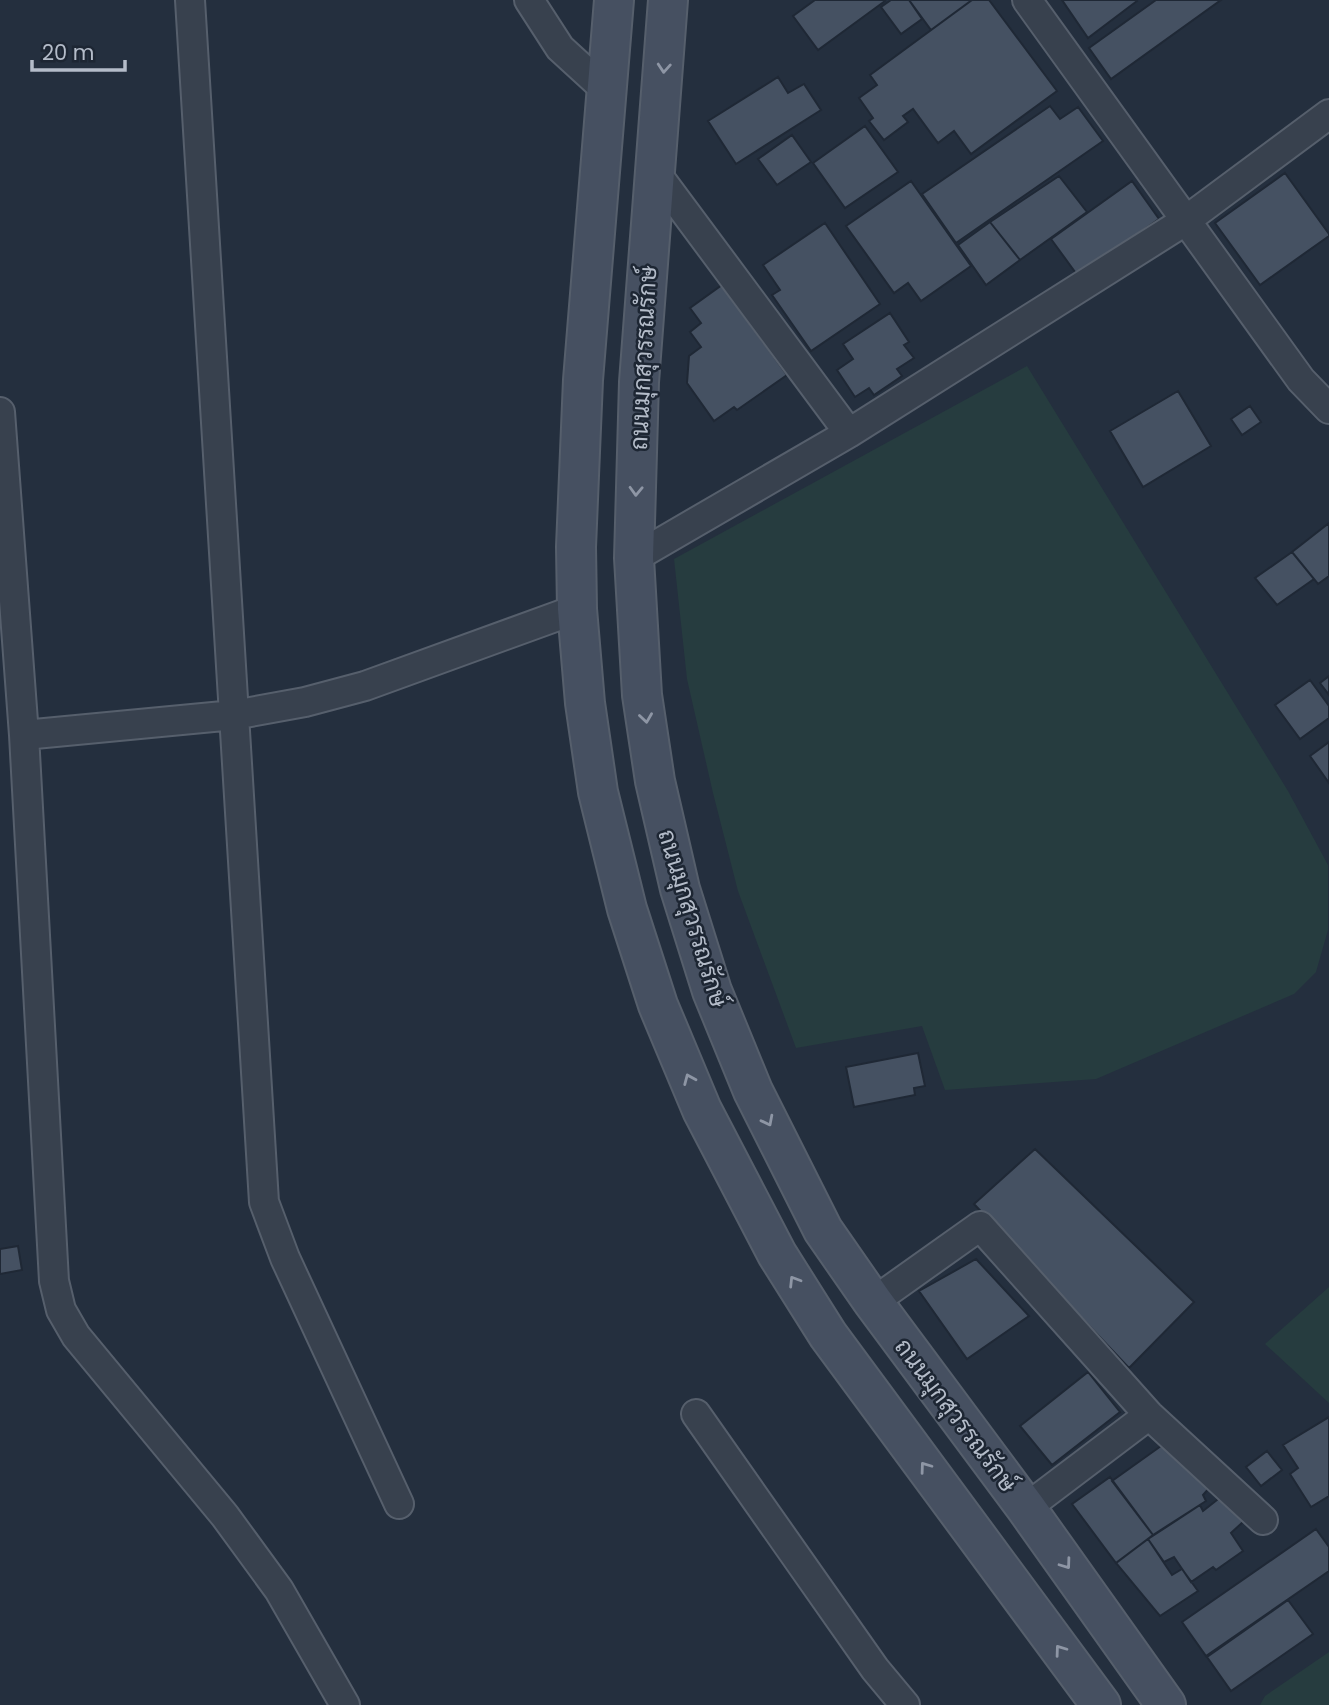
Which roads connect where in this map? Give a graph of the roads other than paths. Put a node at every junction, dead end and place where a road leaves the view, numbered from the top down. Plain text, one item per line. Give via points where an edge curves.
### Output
1 (190, 0) edge
2 (529, 0) edge
3 (614, 0) edge
4 (668, 0) edge
5 (1027, 0) edge
6 (607, 91) junction
7 (1329, 114) edge
8 (656, 173) junction
9 (1185, 221) junction
10 (1329, 409) edge
11 (0, 412) edge
12 (849, 433) junction
13 (635, 558) junction
14 (577, 609) junction
15 (234, 715) junction
16 (24, 735) junction
17 (873, 1302) junction
18 (696, 1414) dead end
19 (1149, 1415) junction
20 (399, 1504) dead end
21 (1026, 1508) junction
22 (1263, 1520) dead end
23 (980, 1542) junction
24 (345, 1705) edge
25 (905, 1705) edge
26 (1101, 1705) edge
27 (1166, 1705) edge

1 - 15 street
2 - 6 street via 561,48
3 - 6 main road
4 -> 8 main road, ถนนมุกสุวรรณรักษ์
5 - 9 street
6 - 14 main road via 583,380
7 - 9 street
8 - 12 street
8 -> 13 main road, ถนนมุกสุวรรณรักษ์ via 639,382
9 - 10 street via 1301,380
9 - 12 street
11 - 16 street
12 - 13 street
13 -> 17 main road, ถนนมุกสุวรรณรักษ์ via 642,695 655,781 680,889 712,991 753,1091 824,1230
14 - 15 street via 365,686
23 -> 14 main road via 828,1335 777,1254 702,1110 658,1006 627,909 598,792
15 - 16 street
15 - 20 street via 264,1202 285,1258
16 - 24 street via 54,1281 61,1310 76,1336 225,1516 279,1590
17 - 19 street via 980,1226
17 - 21 main road, ถนนมุกสุวรรณรักษ์
18 - 25 street
19 - 21 street
19 - 22 street
21 - 23 main road
21 -> 27 main road, ถนนมุกสุวรรณรักษ์
26 -> 23 main road

